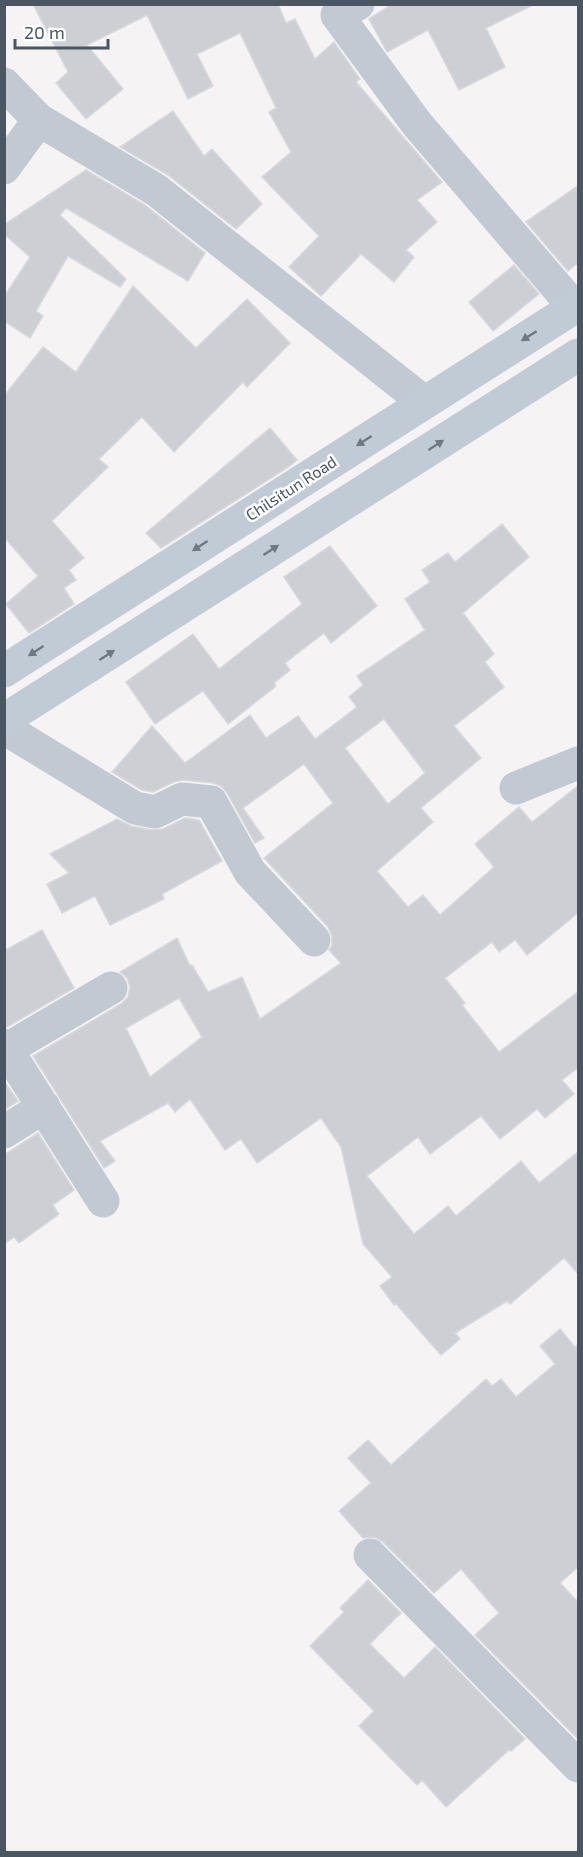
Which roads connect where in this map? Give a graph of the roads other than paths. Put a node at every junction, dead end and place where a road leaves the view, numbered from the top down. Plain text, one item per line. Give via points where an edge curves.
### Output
1 (358, 4) edge
2 (4, 84) edge
3 (39, 120) junction
4 (4, 168) edge
5 (577, 307) edge
6 (579, 355) edge
7 (424, 402) junction
8 (4, 671) edge
9 (4, 720) edge
10 (4, 728) edge
11 (579, 763) edge
12 (516, 789) dead end
13 (314, 940) dead end
14 (111, 988) dead end
15 (6, 1047) edge
16 (44, 1107) junction
17 (4, 1132) edge
18 (103, 1201) dead end
19 (370, 1555) dead end
20 (579, 1766) edge

1 - 5 street via 337,15 417,124
2 - 3 street
3 - 4 street
3 - 7 street via 156,190
5 -> 7 main road, Chilsitun Road
9 -> 6 main road
7 -> 8 main road, Chilsitun Road
10 - 13 street via 135,808 155,812 182,799 211,802 250,872
11 - 12 street
14 - 15 street
15 - 16 street
16 - 17 street
16 - 18 street
19 - 20 street

